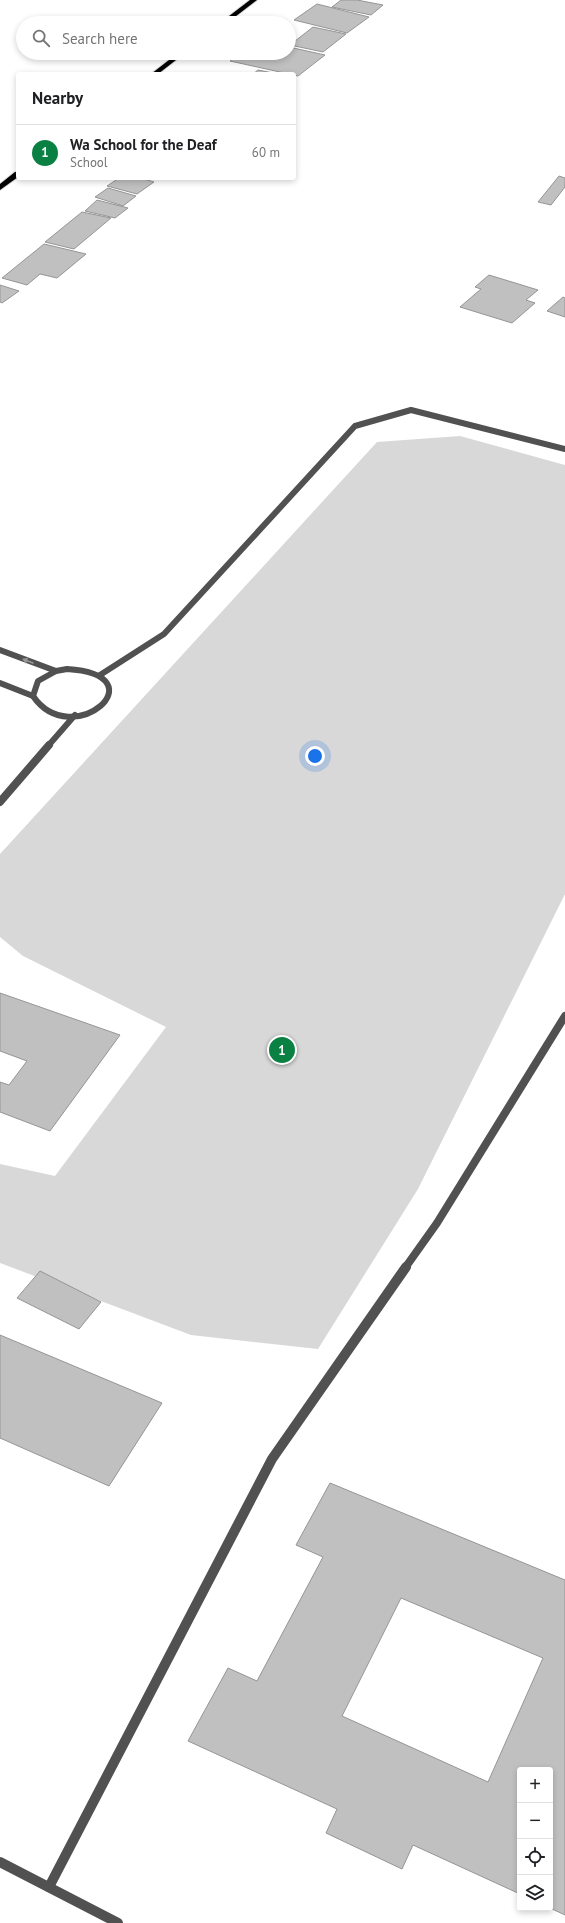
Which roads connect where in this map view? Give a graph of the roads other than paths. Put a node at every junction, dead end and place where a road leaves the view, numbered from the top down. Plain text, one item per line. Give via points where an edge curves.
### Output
1 (254, 0) edge
2 (232, 16) edge
3 (173, 60) edge
4 (157, 72) edge
5 (16, 176) edge
6 (0, 188) edge
7 (565, 449) edge
8 (0, 650) edge
9 (56, 671) junction
10 (100, 675) junction
11 (0, 683) edge
12 (33, 696) junction
13 (75, 716) junction
14 (0, 802) edge
15 (565, 1016) edge
16 (0, 1862) edge
17 (49, 1887) junction
18 (118, 1923) edge

1 - 2 highway
3 - 4 highway
5 - 6 highway
7 - 10 lane via 411,410 355,426 164,634
9 -> 8 lane
9 - 10 lane via 80,669
9 - 12 lane via 38,681
10 - 13 lane via 110,688 105,703 87,713
11 - 12 lane
12 - 13 lane via 42,709
13 - 14 lane
15 - 17 lane via 437,1223 272,1459
16 - 17 lane
17 - 18 lane

